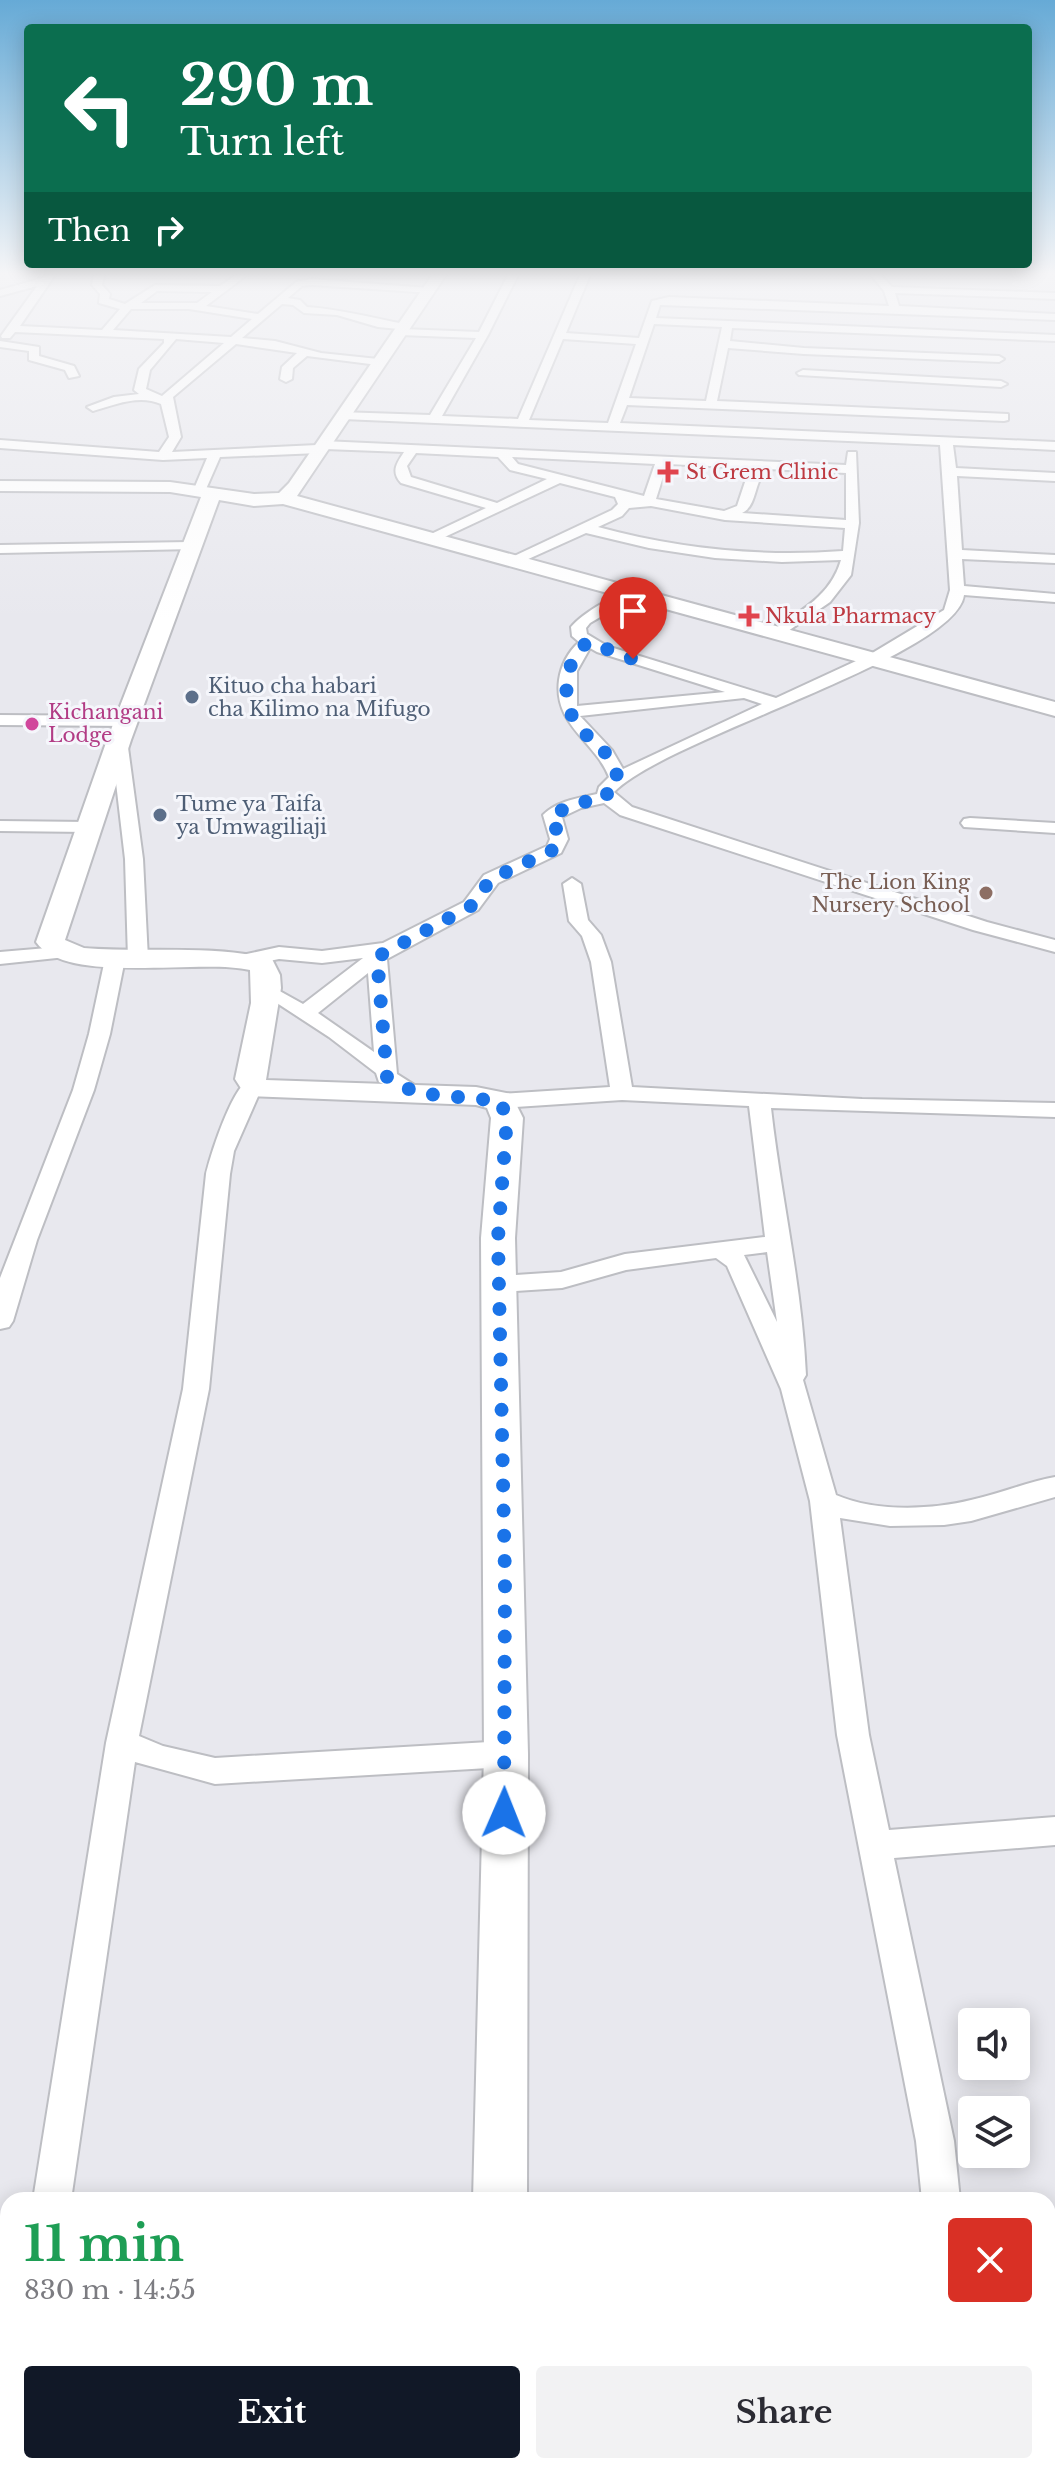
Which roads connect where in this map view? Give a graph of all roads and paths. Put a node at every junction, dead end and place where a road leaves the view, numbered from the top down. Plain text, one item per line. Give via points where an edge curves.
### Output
1 (141, 390) edge
2 (179, 390) edge
3 (359, 390) edge
4 (449, 390) edge
5 (537, 390) edge
6 (626, 390) edge
7 (714, 390) edge
8 (798, 390) edge
9 (809, 390) edge
10 (809, 390) edge
11 (1002, 390) edge
12 (150, 396) junction
13 (1003, 400) junction
14 (622, 401) junction
15 (166, 402) junction
16 (711, 404) junction
17 (93, 407) dead end
18 (343, 415) junction
19 (434, 419) junction
20 (522, 423) junction
21 (613, 427) junction
22 (175, 437) junction
23 (852, 437) junction
24 (193, 440) junction
25 (946, 441) junction
26 (0, 444) edge
27 (1009, 444) junction
28 (1055, 446) edge
29 (321, 447) junction
30 (289, 449) junction
31 (412, 449) junction
32 (501, 452) junction
33 (163, 456) junction
34 (209, 456) junction
35 (663, 459) junction
36 (736, 463) junction
37 (767, 464) junction
38 (852, 469) junction
39 (950, 472) junction
40 (754, 473) junction
41 (1038, 476) junction
42 (1055, 477) edge
43 (550, 482) junction
44 (1055, 484) edge
45 (0, 486) edge
46 (206, 491) junction
47 (284, 498) junction
48 (622, 502) junction
49 (648, 503) junction
50 (745, 505) junction
51 (496, 507) junction
52 (725, 516) junction
53 (755, 519) junction
54 (850, 524) junction
55 (585, 528) junction
56 (434, 538) junction
57 (190, 546) junction
58 (0, 549) edge
59 (954, 554) junction
60 (1055, 559) edge
61 (847, 560) junction
62 (515, 561) junction
63 (634, 593) junction
64 (957, 594) junction
65 (1055, 598) edge
66 (778, 633) junction
67 (588, 642) junction
68 (873, 659) junction
69 (747, 695) junction
70 (776, 703) junction
71 (1055, 709) edge
72 (570, 712) junction
73 (0, 720) edge
74 (123, 730) junction
75 (618, 778) junction
76 (607, 797) junction
77 (970, 823) dead end
78 (0, 826) edge
79 (88, 827) junction
80 (1055, 828) edge
81 (572, 884) dead end
82 (1055, 946) edge
83 (59, 953) junction
84 (382, 953) junction
85 (0, 958) edge
86 (127, 959) junction
87 (249, 959) junction
88 (267, 990) junction
89 (304, 1013) junction
90 (401, 1082) junction
91 (252, 1085) junction
92 (622, 1093) junction
93 (759, 1099) junction
94 (500, 1101) junction
95 (1055, 1110) edge
96 (779, 1243) junction
97 (721, 1250) junction
98 (500, 1284) junction
99 (0, 1321) edge
100 (794, 1389) junction
101 (1055, 1487) edge
102 (824, 1501) junction
103 (122, 1743) junction
104 (506, 1754) junction
105 (1055, 1831) edge
106 (874, 1845) junction
107 (53, 2192) edge
108 (500, 2192) edge
109 (940, 2192) edge

1 - 12 street
2 - 15 street
3 - 18 street
4 - 19 street
5 - 20 street
6 - 14 street
7 - 16 street
8 - 16 street
9 - 13 street
10 - 13 street
11 - 13 street
12 - 15 street
12 - 17 street
13 - 27 street
14 - 16 street
14 - 21 street
15 - 22 street
18 - 19 street
18 - 29 street
19 - 20 street
20 - 21 street
21 - 23 street
22 - 24 street
22 - 33 street
23 - 25 street
23 - 38 street
24 - 30 street via 272,442
24 - 34 street
25 - 27 street
25 - 39 street
26 - 33 street
27 - 28 street
29 - 30 street
29 - 31 street
29 - 47 street
30 - 34 street
31 - 32 street
31 - 51 street via 400,471 406,480
32 - 35 street
32 - 43 street via 514,467
33 - 34 street
34 - 46 street
35 - 36 street
35 - 49 street
36 - 37 street
36 - 40 street
37 - 38 street
37 - 40 street
38 - 54 street
39 - 41 street
39 - 59 street
40 - 50 street
41 - 42 street
41 - 44 street
43 - 48 street
43 - 51 street
45 - 46 street
46 - 47 street via 254,500
46 - 57 street
47 - 56 street
48 - 49 street
48 - 55 street
49 - 52 street
50 - 52 street
50 - 53 street
51 - 56 street
52 - 53 street
53 - 54 street
54 - 61 street
55 - 61 street via 656,546
55 - 62 street
56 - 62 street
57 - 58 street
57 - 74 street
59 - 60 street
59 - 64 street
61 - 66 street via 838,586
62 - 63 street
63 - 66 street
63 - 67 street via 578,627
64 - 65 street
64 - 68 street via 949,613
66 - 68 street
67 - 69 street
67 - 72 street via 568,669
68 - 70 street
68 - 71 street
69 - 70 street
69 - 72 street
70 - 75 street
72 - 75 street via 607,751
73 - 74 street
74 - 79 street
74 - 86 street via 132,837
75 - 76 street via 607,786
76 - 82 street via 639,816
76 - 84 street via 558,809 552,815 559,839 555,849 491,879 471,906
77 - 80 street
78 - 79 street
79 - 83 street via 50,942
81 - 92 street via 579,921 601,962
83 - 85 street
83 - 86 street
84 - 87 street via 279,953
84 - 89 street
84 - 90 street
86 - 87 street
86 - 99 street
87 - 88 street via 267,972
88 - 89 street
88 - 91 street via 250,1068
89 - 90 street
90 - 91 street via 292,1092
90 - 94 street
91 - 103 street via 218,1174 196,1389
92 - 93 street
92 - 94 street
93 - 95 street
93 - 96 street
94 - 98 street via 507,1140 498,1238
96 - 97 street
96 - 100 street via 792,1328
97 - 98 street via 625,1262 562,1280
97 - 100 street via 737,1262
98 - 104 street
100 - 102 street
101 - 102 street via 959,1513 876,1515
102 - 106 street via 853,1735
103 - 104 street via 215,1771
103 - 107 street
104 - 108 street
105 - 106 street
106 - 109 street via 935,2141

